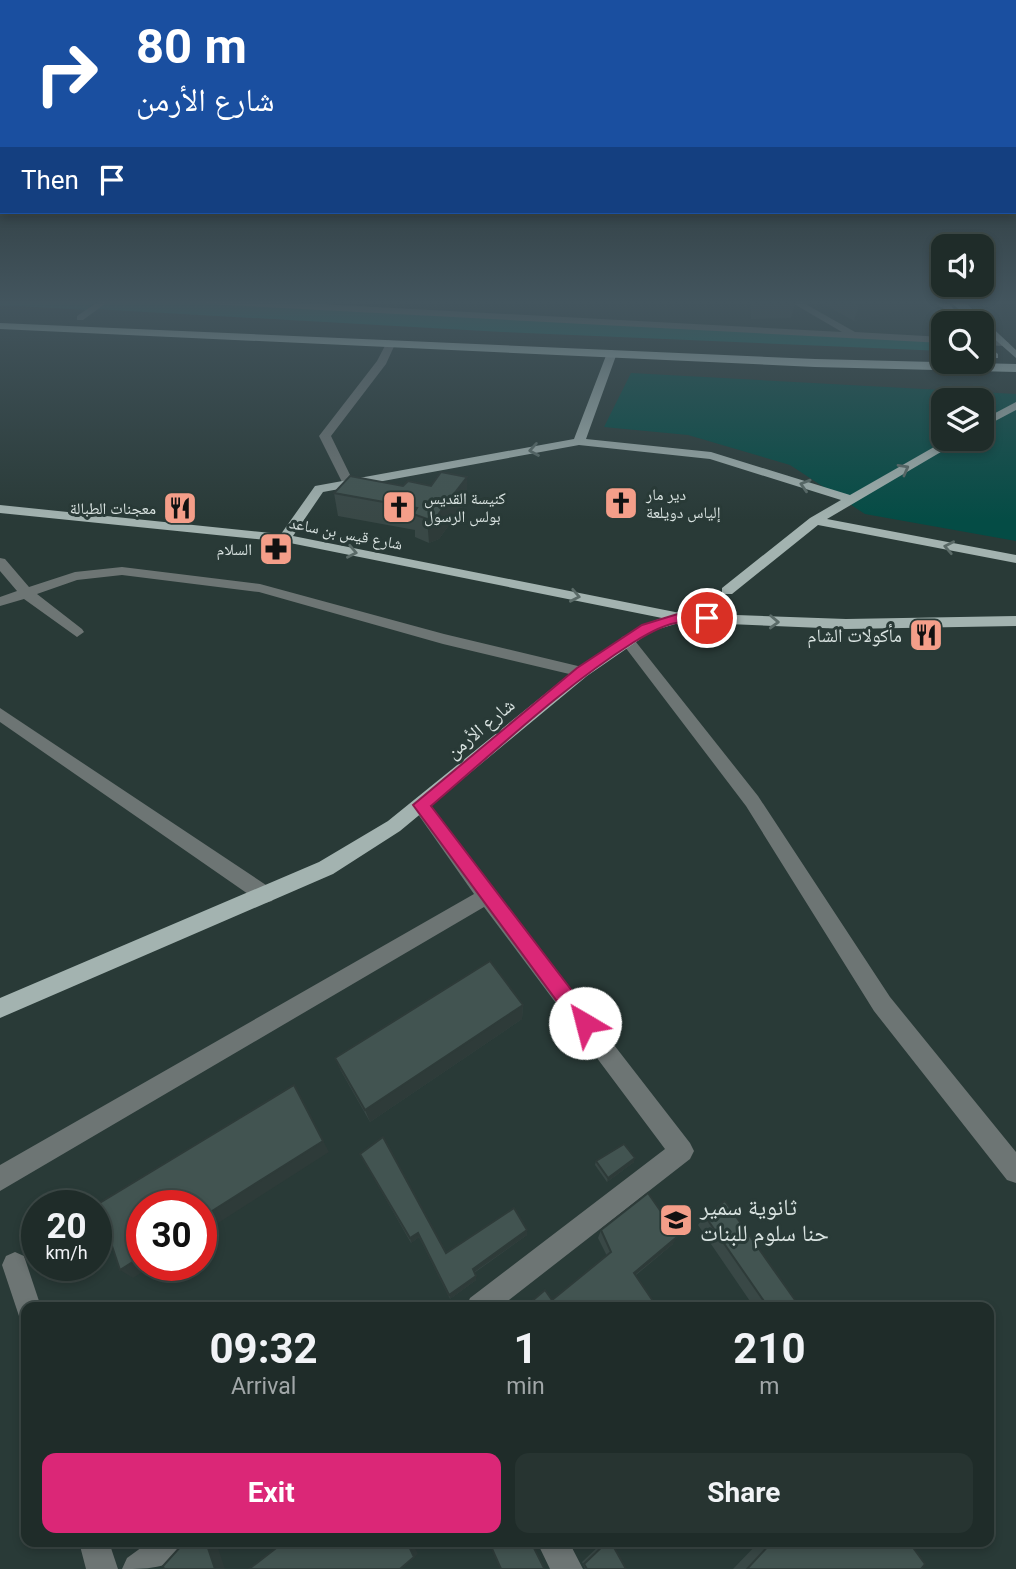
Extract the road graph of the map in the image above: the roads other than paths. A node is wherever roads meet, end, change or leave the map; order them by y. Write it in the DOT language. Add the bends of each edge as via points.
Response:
graph roads {
  1 [pos="373,374"];
  2 [pos="604,374"];
  3 [pos="1016,405"];
  4 [pos="994,418"];
  5 [pos="579,442"];
  6 [pos="936,451"];
  7 [pos="348,483"];
  8 [pos="851,499"];
  9 [pos="0,509"];
  10 [pos="815,521"];
  11 [pos="285,538"];
  12 [pos="1016,559"];
  13 [pos="0,562"];
  14 [pos="727,592"];
  15 [pos="26,593"];
  16 [pos="0,602"];
  17 [pos="681,617"];
  18 [pos="1016,621"];
  19 [pos="77,632"];
  20 [pos="627,640"];
  21 [pos="582,672"];
  22 [pos="0,714"];
  23 [pos="421,805"];
  24 [pos="265,895"];
  25 [pos="487,896"];
  26 [pos="0,1008"];
  27 [pos="1016,1171"];
  28 [pos="0,1179"];
  29 [pos="15,1265"];
  30 [pos="26,1302"];
  31 [pos="486,1302"];
  32 [pos="95,1547"];
  33 [pos="167,1547"];
  34 [pos="555,1547"];
  35 [pos="102,1569"];
  36 [pos="138,1569"];
  37 [pos="567,1569"];
  1 -- 7 [label="street" via="325,436"];
  2 -- 5 [label="main road"];
  3 -- 4 [label="main road"];
  5 -- 7 [label="main road, one-way"];
  8 -- 5 [label="main road, one-way" via="711,456"];
  8 -- 6 [label="main road, one-way"];
  7 -- 11 [label="main road" via="318,489"];
  8 -- 10 [label="main road"];
  9 -- 11 [label="main road, شارع قيس بن ساعد"];
  12 -- 10 [label="main road, one-way"];
  10 -- 14 [label="main road"];
  11 -- 17 [label="main road, شارع قيس بن ساعد, one-way"];
  13 -- 15 [label="street"];
  15 -- 16 [label="street"];
  15 -- 19 [label="street"];
  15 -- 21 [label="street" via="75,576 122,571 260,589"];
  17 -- 18 [label="main road, شارع الأرمن, one-way" via="846,624"];
  17 -- 20 [label="main road, شارع الأرمن"];
  20 -- 21 [label="main road, شارع الأرمن"];
  20 -- 27 [label="street" via="752,801 882,1004"];
  21 -- 23 [label="main road, شارع الأرمن"];
  22 -- 24 [label="street"];
  23 -- 24 [label="main road, شارع الأرمن" via="327,869"];
  23 -- 25 [label="street"];
  24 -- 26 [label="main road, شارع الأرمن"];
  25 -- 28 [label="street"];
  25 -- 31 [label="street" via="682,1151"];
  29 -- 30 [label="street"];
  32 -- 35 [label="street"];
  33 -- 36 [label="street"];
  34 -- 37 [label="street"];
}
